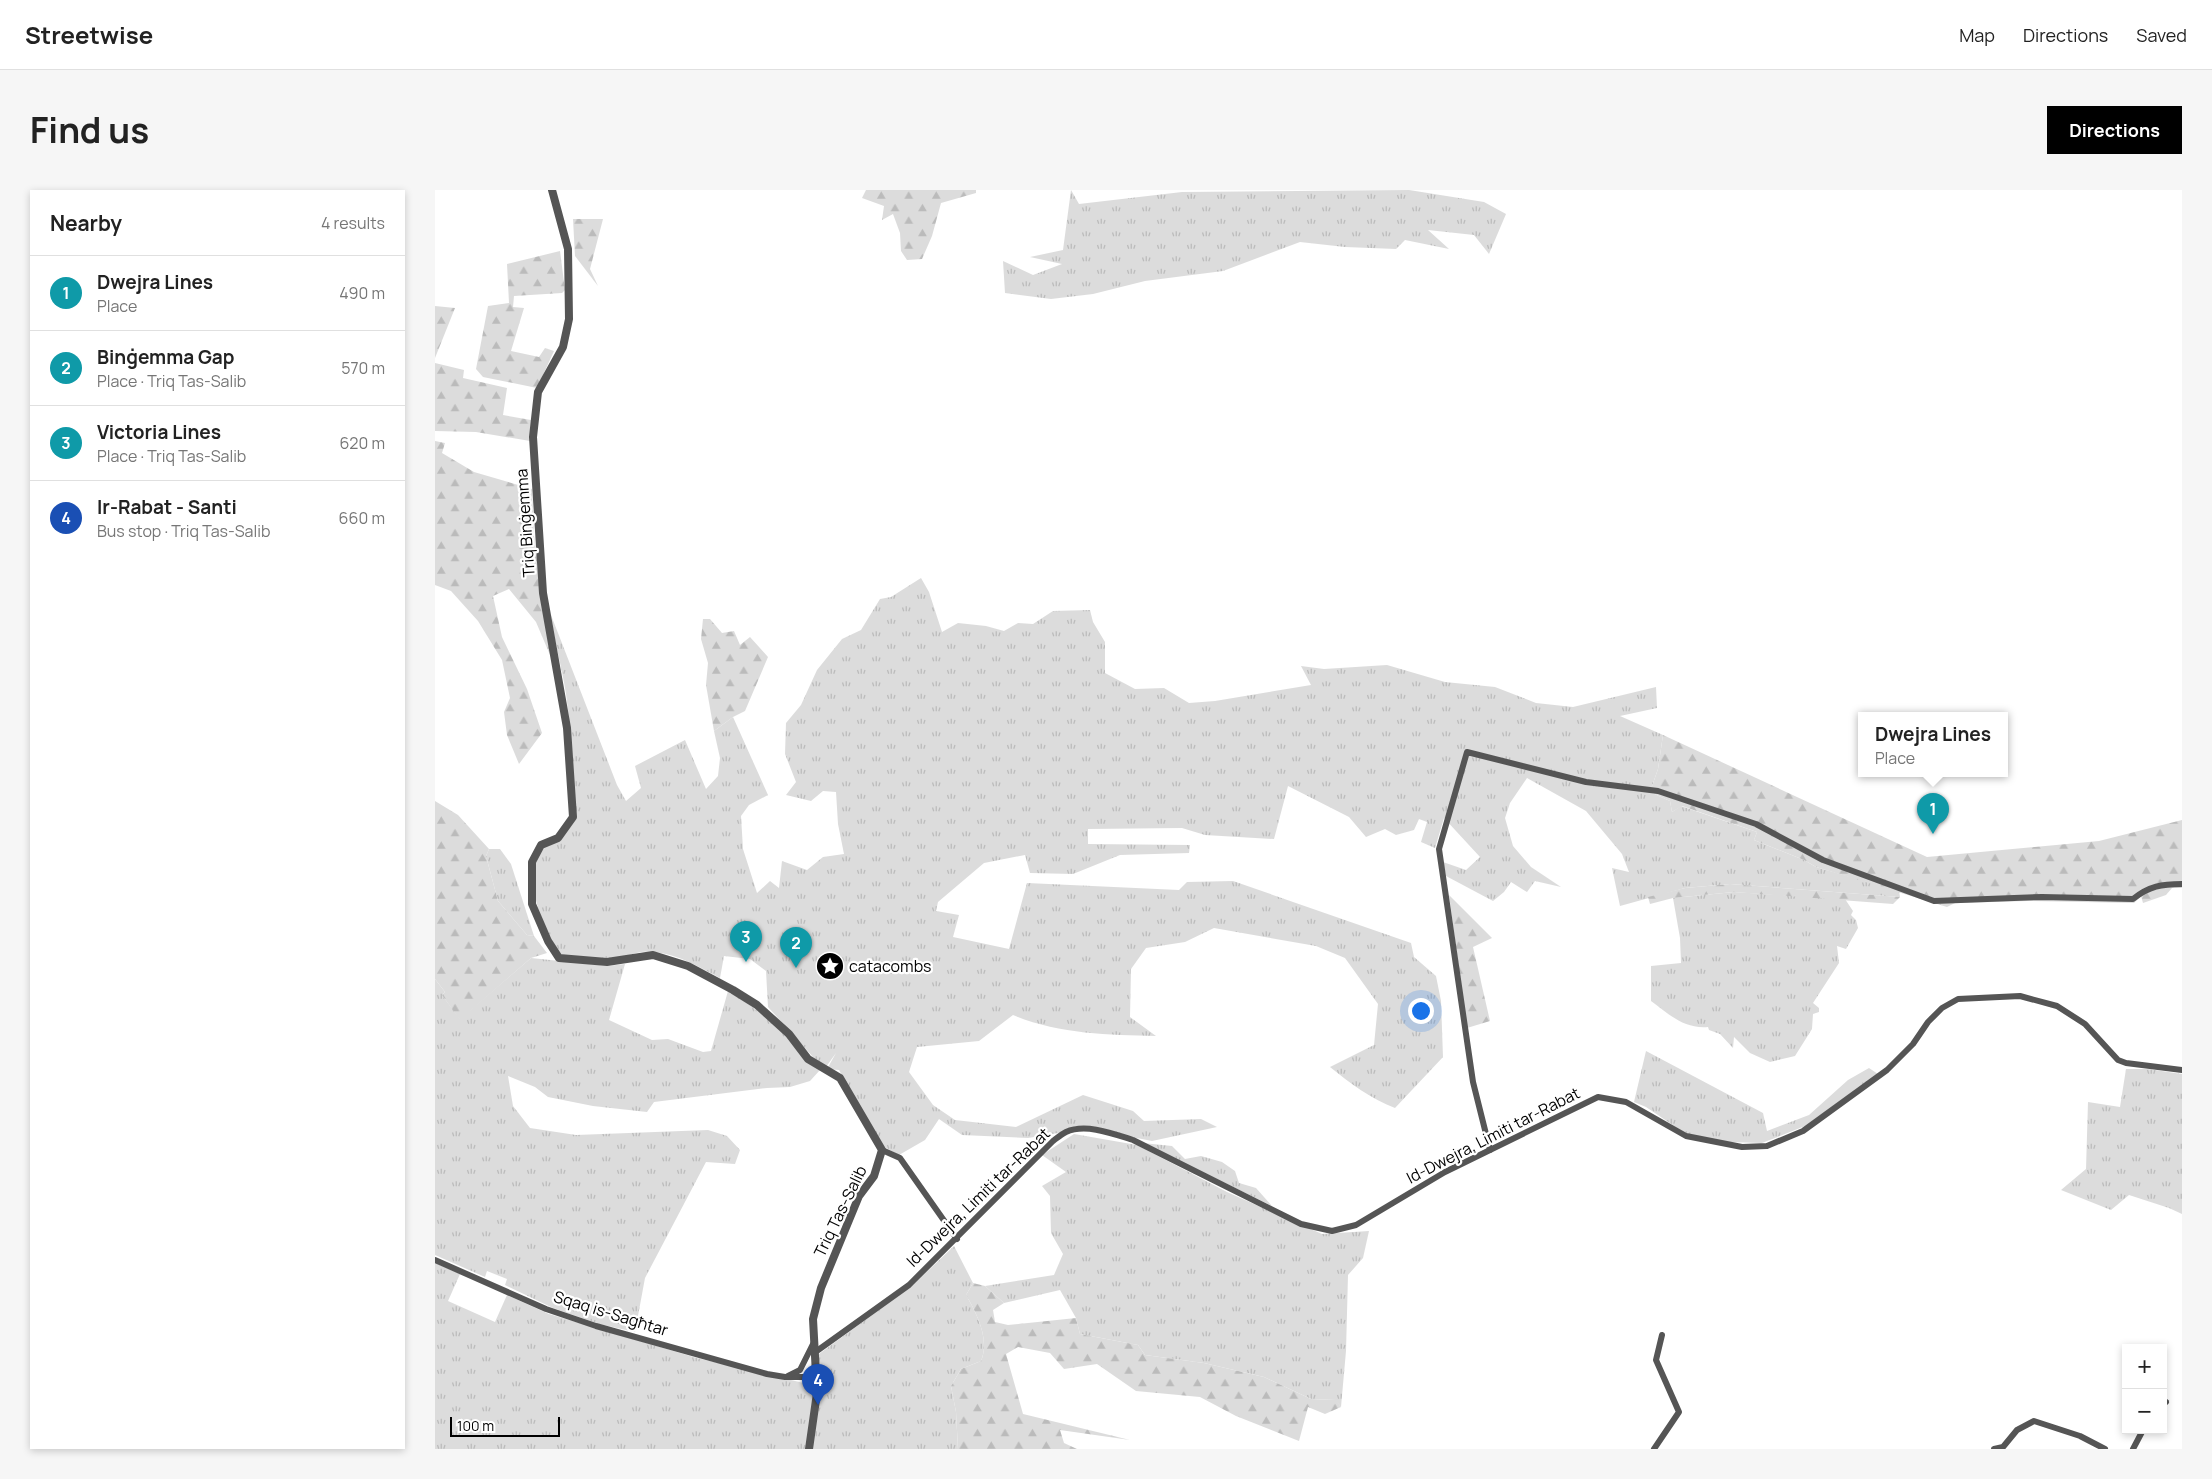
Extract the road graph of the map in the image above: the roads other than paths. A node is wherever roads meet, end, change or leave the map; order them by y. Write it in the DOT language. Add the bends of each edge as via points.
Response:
graph roads {
  1 [pos="552,190"];
  2 [pos="541,845"];
  3 [pos="2182,884"];
  4 [pos="2182,1070"];
  5 [pos="882,1150"];
  6 [pos="1490,1150"];
  7 [pos="957,1239"];
  8 [pos="435,1260"];
  9 [pos="1662,1335"];
  10 [pos="813,1344"];
  11 [pos="814,1353"];
  12 [pos="785,1377"];
  13 [pos="815,1377"];
  14 [pos="2141,1434"];
  15 [pos="809,1449"];
  16 [pos="1654,1449"];
  17 [pos="1994,1449"];
  18 [pos="2105,1449"];
  19 [pos="2133,1449"];
  1 -- 2 [label="street, Triq Binġemma" via="568,249 569,319 563,347 538,392 533,437 543,593 567,728 573,817 559,838"];
  2 -- 5 [label="street, Triq Tas-Salib" via="532,862 532,904 559,958 607,962 653,956 688,966 733,990 757,1005 789,1034 808,1059 839,1078"];
  3 -- 6 [label="street" via="2158,885 2133,900 2042,897 1933,901 1823,860 1756,824 1658,790 1587,782 1467,752 1439,849 1473,1082"];
  4 -- 6 [label="street, Id-Dwejra, Limiti tar-Rabat" via="2118,1060 2085,1024 2057,1006 2020,996 1958,998 1928,1022 1913,1044 1887,1070 1803,1131 1767,1146 1742,1147 1685,1136 1626,1102 1598,1097"];
  5 -- 7 [label="street" via="900,1158"];
  5 -- 10 [label="street, Triq Tas-Salib" via="874,1176 859,1196 822,1283 813,1319"];
  6 -- 7 [label="street, Id-Dwejra, Limiti tar-Rabat" via="1445,1172 1355,1225 1332,1231 1301,1224 1133,1140 1079,1129 1065,1132 1053,1141"];
  7 -- 11 [label="street, Id-Dwejra, Limiti tar-Rabat" via="909,1285"];
  8 -- 12 [label="street, Sqaq is-Sagħtar" via="546,1309 596,1326"];
  9 -- 16 [label="street" via="1656,1360 1679,1412"];
  10 -- 11 [label="street, Triq Tas-Salib"];
  10 -- 12 [label="street" via="800,1370"];
  11 -- 13 [label="street, Triq Tas-Salib"];
  12 -- 13 [label="street, Sqaq is-Sagħtar"];
  13 -- 15 [label="street, Triq Tas-Salib" via="817,1393"];
  14 -- 19 [label="street"];
  17 -- 18 [label="street" via="2003,1447 2017,1430 2035,1421 2081,1436"];
}
